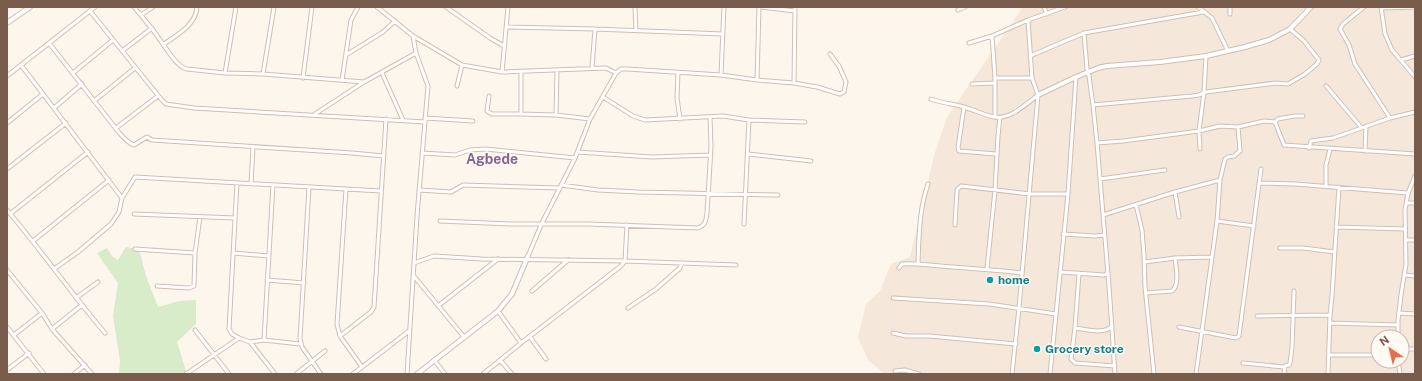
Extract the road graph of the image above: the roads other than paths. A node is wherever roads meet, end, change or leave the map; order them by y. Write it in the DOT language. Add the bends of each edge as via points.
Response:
graph roads {
  1 [pos="30,7"];
  2 [pos="95,7"];
  3 [pos="134,7"];
  4 [pos="153,7"];
  5 [pos="197,7"];
  6 [pos="236,7"];
  7 [pos="274,7"];
  8 [pos="312,7"];
  9 [pos="358,7"];
  10 [pos="378,7"];
  11 [pos="446,7"];
  12 [pos="508,7"];
  13 [pos="635,7"];
  14 [pos="724,7"];
  15 [pos="760,7"];
  16 [pos="965,7"];
  17 [pos="1044,7"];
  18 [pos="1066,7"];
  19 [pos="1198,7"];
  20 [pos="1230,7"];
  21 [pos="1311,7"];
  22 [pos="1364,7"];
  23 [pos="1415,7"];
  24 [pos="1382,8"];
  25 [pos="795,9"];
  26 [pos="958,10"];
  27 [pos="90,11"];
  28 [pos="1203,12"];
  29 [pos="1047,14"];
  30 [pos="1230,14"];
  31 [pos="141,15"];
  32 [pos="1028,20"];
  33 [pos="395,21"];
  34 [pos="7,22"];
  35 [pos="506,27"];
  36 [pos="152,28"];
  37 [pos="595,29"];
  38 [pos="1290,29"];
  39 [pos="636,31"];
  40 [pos="1084,33"];
  41 [pos="723,34"];
  42 [pos="413,36"];
  43 [pos="992,36"];
  44 [pos="113,40"];
  45 [pos="969,42"];
  46 [pos="49,43"];
  47 [pos="164,44"];
  48 [pos="504,46"];
  49 [pos="122,51"];
  50 [pos="1228,51"];
  51 [pos="416,53"];
  52 [pos="830,54"];
  53 [pos="346,55"];
  54 [pos="1030,56"];
  55 [pos="1206,56"];
  56 [pos="1415,56"];
  57 [pos="1401,60"];
  58 [pos="21,65"];
  59 [pos="462,65"];
  60 [pos="135,68"];
  61 [pos="592,68"];
  62 [pos="7,70"];
  63 [pos="557,70"];
  64 [pos="502,72"];
  65 [pos="521,72"];
  66 [pos="616,72"];
  67 [pos="678,72"];
  68 [pos="1088,72"];
  69 [pos="72,73"];
  70 [pos="225,73"];
  71 [pos="382,73"];
  72 [pos="263,74"];
  73 [pos="8,75"];
  74 [pos="721,75"];
  75 [pos="1076,77"];
  76 [pos="1415,77"];
  77 [pos="304,78"];
  78 [pos="995,78"];
  79 [pos="1032,78"];
  80 [pos="342,80"];
  81 [pos="757,80"];
  82 [pos="364,82"];
  83 [pos="794,83"];
  84 [pos="995,83"];
  85 [pos="82,84"];
  86 [pos="972,84"];
  87 [pos="457,86"];
  88 [pos="1326,86"];
  89 [pos="1204,92"];
  90 [pos="43,94"];
  91 [pos="1038,95"];
  92 [pos="158,96"];
  93 [pos="489,96"];
  94 [pos="603,97"];
  95 [pos="931,99"];
  96 [pos="94,101"];
  97 [pos="1094,105"];
  98 [pos="964,107"];
  99 [pos="54,108"];
  100 [pos="1415,112"];
  101 [pos="314,114"];
  102 [pos="521,114"];
  103 [pos="556,115"];
  104 [pos="1303,116"];
  105 [pos="710,117"];
  106 [pos="995,117"];
  107 [pos="1000,117"];
  108 [pos="425,118"];
  109 [pos="1390,118"];
  110 [pos="386,119"];
  111 [pos="590,119"];
  112 [pos="680,119"];
  113 [pos="403,120"];
  114 [pos="749,120"];
  115 [pos="473,121"];
  116 [pos="425,122"];
  117 [pos="804,122"];
  118 [pos="1275,122"];
  119 [pos="7,123"];
  120 [pos="66,123"];
  121 [pos="1366,126"];
  122 [pos="1238,127"];
  123 [pos="1361,127"];
  124 [pos="116,128"];
  125 [pos="1199,131"];
  126 [pos="1097,143"];
  127 [pos="253,147"];
  128 [pos="1309,148"];
  129 [pos="1200,149"];
  130 [pos="1330,149"];
  131 [pos="1365,151"];
  132 [pos="88,152"];
  133 [pos="576,152"];
  134 [pos="422,153"];
  135 [pos="748,154"];
  136 [pos="996,154"];
  137 [pos="1415,154"];
  138 [pos="710,155"];
  139 [pos="384,156"];
  140 [pos="575,158"];
  141 [pos="811,161"];
  142 [pos="7,169"];
  143 [pos="1260,169"];
  144 [pos="1165,170"];
  145 [pos="1415,176"];
  146 [pos="1100,179"];
  147 [pos="109,180"];
  148 [pos="1220,180"];
  149 [pos="237,183"];
  150 [pos="1259,183"];
  151 [pos="251,184"];
  152 [pos="928,184"];
  153 [pos="273,185"];
  154 [pos="560,186"];
  155 [pos="1326,186"];
  156 [pos="310,187"];
  157 [pos="1339,187"];
  158 [pos="346,189"];
  159 [pos="419,190"];
  160 [pos="995,190"];
  161 [pos="381,191"];
  162 [pos="1175,192"];
  163 [pos="708,193"];
  164 [pos="745,193"];
  165 [pos="1408,193"];
  166 [pos="1030,194"];
  167 [pos="1068,194"];
  168 [pos="778,195"];
  169 [pos="122,198"];
  170 [pos="1406,203"];
  171 [pos="1415,203"];
  172 [pos="1136,205"];
  173 [pos="7,210"];
  174 [pos="10,214"];
  175 [pos="134,214"];
  176 [pos="1103,215"];
  177 [pos="200,217"];
  178 [pos="1179,217"];
  179 [pos="235,218"];
  180 [pos="440,221"];
  181 [pos="1217,221"];
  182 [pos="542,223"];
  183 [pos="744,224"];
  184 [pos="955,225"];
  185 [pos="627,226"];
  186 [pos="1254,226"];
  187 [pos="1336,227"];
  188 [pos="1405,229"];
  189 [pos="1063,234"];
  190 [pos="1105,235"];
  191 [pos="1406,240"];
  192 [pos="1415,240"];
  193 [pos="33,241"];
  194 [pos="1280,248"];
  195 [pos="134,250"];
  196 [pos="1335,252"];
  197 [pos="195,253"];
  198 [pos="233,253"];
  199 [pos="269,256"];
  200 [pos="527,257"];
  201 [pos="1212,257"];
  202 [pos="1175,258"];
  203 [pos="498,259"];
  204 [pos="568,260"];
  205 [pos="625,261"];
  206 [pos="1145,262"];
  207 [pos="414,263"];
  208 [pos="918,263"];
  209 [pos="682,264"];
  210 [pos="736,265"];
  211 [pos="899,268"];
  212 [pos="54,269"];
  213 [pos="987,269"];
  214 [pos="7,270"];
  215 [pos="1060,272"];
  216 [pos="1022,273"];
  217 [pos="1079,273"];
  218 [pos="1108,273"];
  219 [pos="413,275"];
  220 [pos="1405,275"];
  221 [pos="1415,276"];
  222 [pos="267,280"];
  223 [pos="98,282"];
  224 [pos="304,283"];
  225 [pos="157,286"];
  226 [pos="1294,290"];
  227 [pos="532,291"];
  228 [pos="1146,293"];
  229 [pos="76,298"];
  230 [pos="893,298"];
  231 [pos="82,305"];
  232 [pos="438,306"];
  233 [pos="628,308"];
  234 [pos="1019,308"];
  235 [pos="498,310"];
  236 [pos="42,312"];
  237 [pos="1399,313"];
  238 [pos="1056,314"];
  239 [pos="1415,314"];
  240 [pos="1330,315"];
  241 [pos="1257,316"];
  242 [pos="1293,316"];
  243 [pos="1330,323"];
  244 [pos="1398,325"];
  245 [pos="1112,326"];
  246 [pos="7,327"];
  247 [pos="1179,327"];
  248 [pos="1075,328"];
  249 [pos="52,329"];
  250 [pos="1398,329"];
  251 [pos="195,330"];
  252 [pos="409,331"];
  253 [pos="1203,331"];
  254 [pos="105,333"];
  255 [pos="893,333"];
  256 [pos="14,335"];
  257 [pos="340,336"];
  258 [pos="464,337"];
  259 [pos="530,337"];
  260 [pos="238,338"];
  261 [pos="264,340"];
  262 [pos="250,342"];
  263 [pos="521,343"];
  264 [pos="300,344"];
  265 [pos="1016,344"];
  266 [pos="325,351"];
  267 [pos="29,353"];
  268 [pos="214,355"];
  269 [pos="1328,355"];
  270 [pos="1370,355"];
  271 [pos="546,359"];
  272 [pos="434,360"];
  273 [pos="500,360"];
  274 [pos="311,362"];
  275 [pos="1243,363"];
  276 [pos="85,365"];
  277 [pos="1115,366"];
  278 [pos="362,367"];
  279 [pos="1284,367"];
  280 [pos="7,370"];
  281 [pos="895,371"];
  282 [pos="44,374"];
  283 [pos="74,374"];
  284 [pos="92,374"];
  285 [pos="186,374"];
  286 [pos="229,374"];
  287 [pos="276,374"];
  288 [pos="296,374"];
  289 [pos="321,374"];
  290 [pos="353,374"];
  291 [pos="407,374"];
  292 [pos="417,374"];
  293 [pos="445,374"];
  294 [pos="483,374"];
  295 [pos="512,374"];
  296 [pos="919,374"];
  297 [pos="1012,374"];
  298 [pos="1050,374"];
  299 [pos="1115,374"];
  300 [pos="1154,374"];
  301 [pos="1196,374"];
  302 [pos="1284,374"];
  303 [pos="1328,374"];
  1 -- 34 [label="street"];
  2 -- 27 [label="street"];
  3 -- 31 [label="street"];
  4 -- 31 [label="street"];
  5 -- 47 [label="street" via="194,20"];
  6 -- 70 [label="street"];
  7 -- 72 [label="street"];
  8 -- 77 [label="street"];
  9 -- 53 [label="street" via="351,20"];
  10 -- 33 [label="street"];
  11 -- 48 [label="street"];
  12 -- 35 [label="street"];
  13 -- 39 [label="street"];
  14 -- 41 [label="street"];
  15 -- 25 [label="street"];
  15 -- 81 [label="street"];
  16 -- 26 [label="street"];
  17 -- 29 [label="street"];
  18 -- 29 [label="street"];
  19 -- 28 [label="street"];
  20 -- 30 [label="street"];
  21 -- 38 [label="street"];
  22 -- 109 [label="street" via="1342,24 1340,29 1355,64"];
  23 -- 24 [label="street"];
  24 -- 57 [label="street" via="1385,34 1392,50"];
  25 -- 83 [label="street"];
  27 -- 44 [label="street"];
  27 -- 46 [label="street"];
  28 -- 40 [label="street"];
  28 -- 50 [label="street" via="1212,18"];
  29 -- 32 [label="street"];
  31 -- 36 [label="street"];
  32 -- 43 [label="street"];
  32 -- 54 [label="street"];
  33 -- 42 [label="street"];
  33 -- 53 [label="street" via="383,32"];
  35 -- 37 [label="street"];
  35 -- 48 [label="street"];
  36 -- 47 [label="street"];
  36 -- 49 [label="street"];
  37 -- 39 [label="street"];
  37 -- 61 [label="street"];
  38 -- 50 [label="street" via="1269,40"];
  38 -- 89 [label="street" via="1319,59 1305,74 1286,85 1275,83"];
  39 -- 41 [label="street"];
  40 -- 54 [label="street"];
  40 -- 68 [label="street"];
  41 -- 74 [label="street"];
  42 -- 51 [label="street"];
  42 -- 59 [label="street"];
  43 -- 45 [label="street"];
  43 -- 78 [label="street"];
  44 -- 49 [label="street"];
  44 -- 69 [label="street"];
  46 -- 58 [label="street"];
  46 -- 69 [label="street"];
  47 -- 70 [label="street" via="184,69"];
  48 -- 64 [label="street"];
  49 -- 60 [label="street"];
  50 -- 55 [label="street"];
  51 -- 71 [label="street"];
  51 -- 108 [label="street" via="428,86"];
  52 -- 83 [label="street" via="844,76 844,92 833,93"];
  53 -- 80 [label="street"];
  54 -- 79 [label="street"];
  55 -- 68 [label="street" via="1107,66"];
  55 -- 89 [label="street"];
  56 -- 57 [label="street"];
  57 -- 76 [label="street"];
  58 -- 73 [label="street"];
  58 -- 90 [label="street"];
  59 -- 64 [label="street"];
  59 -- 87 [label="street"];
  60 -- 92 [label="street"];
  60 -- 96 [label="street"];
  61 -- 63 [label="street"];
  61 -- 66 [label="street" via="606,68"];
  62 -- 73 [label="street"];
  63 -- 65 [label="street"];
  63 -- 103 [label="street"];
  64 -- 65 [label="street"];
  65 -- 102 [label="street"];
  66 -- 67 [label="street" via="621,69"];
  66 -- 94 [label="street"];
  67 -- 74 [label="street"];
  67 -- 112 [label="street" via="677,98"];
  68 -- 75 [label="street"];
  68 -- 97 [label="street"];
  69 -- 85 [label="street"];
  70 -- 72 [label="street"];
  71 -- 82 [label="street"];
  71 -- 113 [label="street"];
  72 -- 77 [label="street"];
  74 -- 81 [label="street"];
  75 -- 91 [label="street"];
  75 -- 167 [label="street"];
  77 -- 80 [label="street"];
  78 -- 79 [label="street"];
  78 -- 84 [label="street"];
  79 -- 91 [label="street"];
  80 -- 82 [label="street"];
  81 -- 83 [label="street"];
  82 -- 101 [label="street"];
  84 -- 86 [label="street"];
  84 -- 106 [label="street"];
  85 -- 96 [label="street"];
  85 -- 99 [label="street"];
  88 -- 123 [label="street"];
  89 -- 97 [label="street" via="1192,96"];
  89 -- 125 [label="street"];
  90 -- 99 [label="street"];
  90 -- 119 [label="street"];
  91 -- 107 [label="street" via="1014,112"];
  91 -- 166 [label="street"];
  92 -- 101 [label="street" via="166,104 194,108"];
  92 -- 124 [label="street"];
  93 -- 102 [label="street" via="490,114"];
  94 -- 111 [label="street"];
  94 -- 112 [label="street" via="638,119"];
  95 -- 98 [label="street"];
  96 -- 124 [label="street"];
  97 -- 126 [label="street"];
  98 -- 106 [label="street"];
  98 -- 136 [label="street" via="959,151"];
  99 -- 120 [label="street"];
  100 -- 109 [label="street"];
  101 -- 110 [label="street"];
  102 -- 103 [label="street"];
  103 -- 111 [label="street"];
  104 -- 118 [label="street" via="1278,119"];
  105 -- 112 [label="street"];
  105 -- 114 [label="street"];
  105 -- 138 [label="street"];
  106 -- 107 [label="street"];
  107 -- 136 [label="street"];
  108 -- 115 [label="street"];
  108 -- 116 [label="street"];
  109 -- 121 [label="street"];
  110 -- 113 [label="street"];
  110 -- 139 [label="street"];
  111 -- 133 [label="street"];
  113 -- 116 [label="street"];
  114 -- 117 [label="street"];
  114 -- 135 [label="street"];
  116 -- 134 [label="street"];
  118 -- 122 [label="street" via="1264,121"];
  118 -- 128 [label="street" via="1284,145"];
  120 -- 132 [label="street"];
  120 -- 142 [label="street"];
  121 -- 123 [label="street"];
  121 -- 131 [label="street"];
  122 -- 125 [label="street" via="1220,126"];
  122 -- 148 [label="street" via="1240,151 1226,158"];
  123 -- 128 [label="street" via="1333,138 1311,141"];
  124 -- 127 [label="street" via="126,141 133,145 147,137 152,140"];
  125 -- 126 [label="street"];
  125 -- 129 [label="street"];
  126 -- 146 [label="street"];
  127 -- 139 [label="street"];
  127 -- 151 [label="street"];
  128 -- 130 [label="street"];
  130 -- 131 [label="street"];
  130 -- 155 [label="street" via="1326,165"];
  131 -- 137 [label="street"];
  132 -- 147 [label="street"];
  132 -- 174 [label="street"];
  133 -- 138 [label="street" via="652,157"];
  133 -- 140 [label="street"];
  134 -- 140 [label="street" via="455,155 470,150 486,149"];
  134 -- 159 [label="street"];
  135 -- 141 [label="street"];
  135 -- 164 [label="street"];
  136 -- 160 [label="street"];
  138 -- 163 [label="street"];
  139 -- 161 [label="street"];
  140 -- 154 [label="street"];
  143 -- 150 [label="street"];
  144 -- 146 [label="street"];
  145 -- 165 [label="street"];
  146 -- 176 [label="street"];
  147 -- 169 [label="street"];
  147 -- 193 [label="street"];
  148 -- 162 [label="street"];
  148 -- 181 [label="street"];
  149 -- 151 [label="street"];
  149 -- 169 [label="street" via="135,177"];
  149 -- 179 [label="street"];
  150 -- 155 [label="street"];
  150 -- 186 [label="street"];
  151 -- 153 [label="street"];
  152 -- 208 [label="street" via="922,204"];
  153 -- 156 [label="street"];
  153 -- 199 [label="street"];
  154 -- 159 [label="street" via="463,185 451,192"];
  154 -- 163 [label="street" via="638,192"];
  154 -- 182 [label="street"];
  155 -- 157 [label="street"];
  156 -- 158 [label="street"];
  156 -- 224 [label="street"];
  157 -- 165 [label="street"];
  157 -- 187 [label="street"];
  158 -- 161 [label="street"];
  158 -- 257 [label="street" via="337,324"];
  159 -- 207 [label="street"];
  160 -- 166 [label="street"];
  160 -- 184 [label="street" via="962,186 959,188"];
  160 -- 213 [label="street"];
  161 -- 257 [label="street" via="374,307"];
  162 -- 172 [label="street"];
  162 -- 178 [label="street"];
  163 -- 164 [label="street"];
  163 -- 185 [label="street" via="706,221 698,228"];
  164 -- 168 [label="street"];
  164 -- 183 [label="street"];
  165 -- 170 [label="street"];
  166 -- 167 [label="street"];
  166 -- 216 [label="street"];
  167 -- 189 [label="street"];
  169 -- 212 [label="street" via="119,212 111,224"];
  170 -- 171 [label="street"];
  170 -- 188 [label="street"];
  172 -- 176 [label="street"];
  172 -- 206 [label="street" via="1142,230"];
  173 -- 174 [label="street"];
  174 -- 193 [label="street"];
  175 -- 177 [label="street"];
  176 -- 190 [label="street"];
  177 -- 179 [label="street"];
  177 -- 197 [label="street"];
  179 -- 198 [label="street"];
  180 -- 182 [label="street"];
  181 -- 186 [label="street"];
  181 -- 201 [label="street"];
  182 -- 185 [label="street"];
  182 -- 200 [label="street"];
  185 -- 205 [label="street"];
  186 -- 253 [label="street" via="1239,336 1236,338"];
  187 -- 188 [label="street"];
  187 -- 196 [label="street"];
  188 -- 191 [label="street"];
  189 -- 190 [label="street"];
  189 -- 215 [label="street"];
  190 -- 218 [label="street"];
  191 -- 192 [label="street"];
  191 -- 220 [label="street"];
  193 -- 212 [label="street"];
  194 -- 196 [label="street"];
  195 -- 197 [label="street"];
  196 -- 240 [label="street"];
  197 -- 225 [label="street" via="193,287"];
  198 -- 199 [label="street"];
  198 -- 260 [label="street" via="229,329"];
  199 -- 222 [label="street"];
  200 -- 203 [label="street"];
  200 -- 204 [label="street"];
  200 -- 235 [label="street" via="512,294"];
  201 -- 202 [label="street"];
  201 -- 253 [label="street"];
  202 -- 206 [label="street"];
  202 -- 228 [label="street" via="1175,288 1172,291"];
  203 -- 207 [label="street" via="434,256"];
  203 -- 232 [label="street"];
  204 -- 205 [label="street"];
  204 -- 227 [label="street"];
  205 -- 209 [label="street"];
  205 -- 259 [label="street" via="620,268"];
  206 -- 228 [label="street"];
  207 -- 219 [label="street"];
  208 -- 211 [label="street" via="902,264"];
  208 -- 213 [label="street"];
  209 -- 210 [label="street"];
  209 -- 233 [label="street" via="656,289"];
  212 -- 229 [label="street"];
  213 -- 216 [label="street"];
  214 -- 236 [label="street"];
  215 -- 217 [label="street"];
  215 -- 238 [label="street"];
  216 -- 234 [label="street"];
  217 -- 218 [label="street"];
  217 -- 248 [label="street"];
  218 -- 245 [label="street"];
  219 -- 232 [label="street"];
  219 -- 252 [label="street"];
  220 -- 221 [label="street"];
  220 -- 237 [label="street"];
  222 -- 224 [label="street"];
  222 -- 261 [label="street"];
  223 -- 229 [label="street"];
  224 -- 264 [label="street"];
  226 -- 242 [label="street"];
  228 -- 300 [label="street"];
  229 -- 231 [label="street"];
  230 -- 234 [label="street"];
  231 -- 249 [label="street"];
  231 -- 254 [label="street"];
  232 -- 258 [label="street"];
  234 -- 238 [label="street"];
  234 -- 265 [label="street"];
  235 -- 258 [label="street"];
  235 -- 263 [label="street"];
  236 -- 249 [label="street"];
  236 -- 256 [label="street"];
  237 -- 239 [label="street"];
  237 -- 244 [label="street"];
  238 -- 298 [label="street"];
  240 -- 242 [label="street"];
  240 -- 243 [label="street"];
  241 -- 242 [label="street"];
  242 -- 279 [label="street" via="1290,363"];
  243 -- 244 [label="street"];
  243 -- 269 [label="street"];
  244 -- 250 [label="street"];
  245 -- 248 [label="street" via="1104,331"];
  245 -- 277 [label="street"];
  246 -- 256 [label="street"];
  247 -- 253 [label="street"];
  248 -- 277 [label="street" via="1072,360 1074,363"];
  249 -- 276 [label="street"];
  251 -- 268 [label="street"];
  252 -- 278 [label="street"];
  252 -- 291 [label="street"];
  253 -- 301 [label="street"];
  255 -- 265 [label="street"];
  256 -- 267 [label="street"];
  257 -- 278 [label="street"];
  258 -- 272 [label="street"];
  259 -- 263 [label="street"];
  259 -- 271 [label="street"];
  260 -- 262 [label="street"];
  260 -- 268 [label="street"];
  261 -- 262 [label="street"];
  261 -- 264 [label="street"];
  262 -- 287 [label="street"];
  263 -- 273 [label="street"];
  264 -- 274 [label="street"];
  265 -- 297 [label="street"];
  266 -- 274 [label="street"];
  267 -- 280 [label="street"];
  267 -- 282 [label="street"];
  268 -- 285 [label="street"];
  268 -- 286 [label="street"];
  269 -- 270 [label="street"];
  269 -- 303 [label="street"];
  272 -- 292 [label="street"];
  272 -- 293 [label="street"];
  273 -- 294 [label="street"];
  273 -- 295 [label="street"];
  274 -- 288 [label="street"];
  274 -- 289 [label="street"];
  275 -- 279 [label="street"];
  276 -- 283 [label="street"];
  276 -- 284 [label="street"];
  277 -- 299 [label="street"];
  278 -- 290 [label="street"];
  279 -- 302 [label="street"];
  281 -- 296 [label="street" via="905,370"];
}
